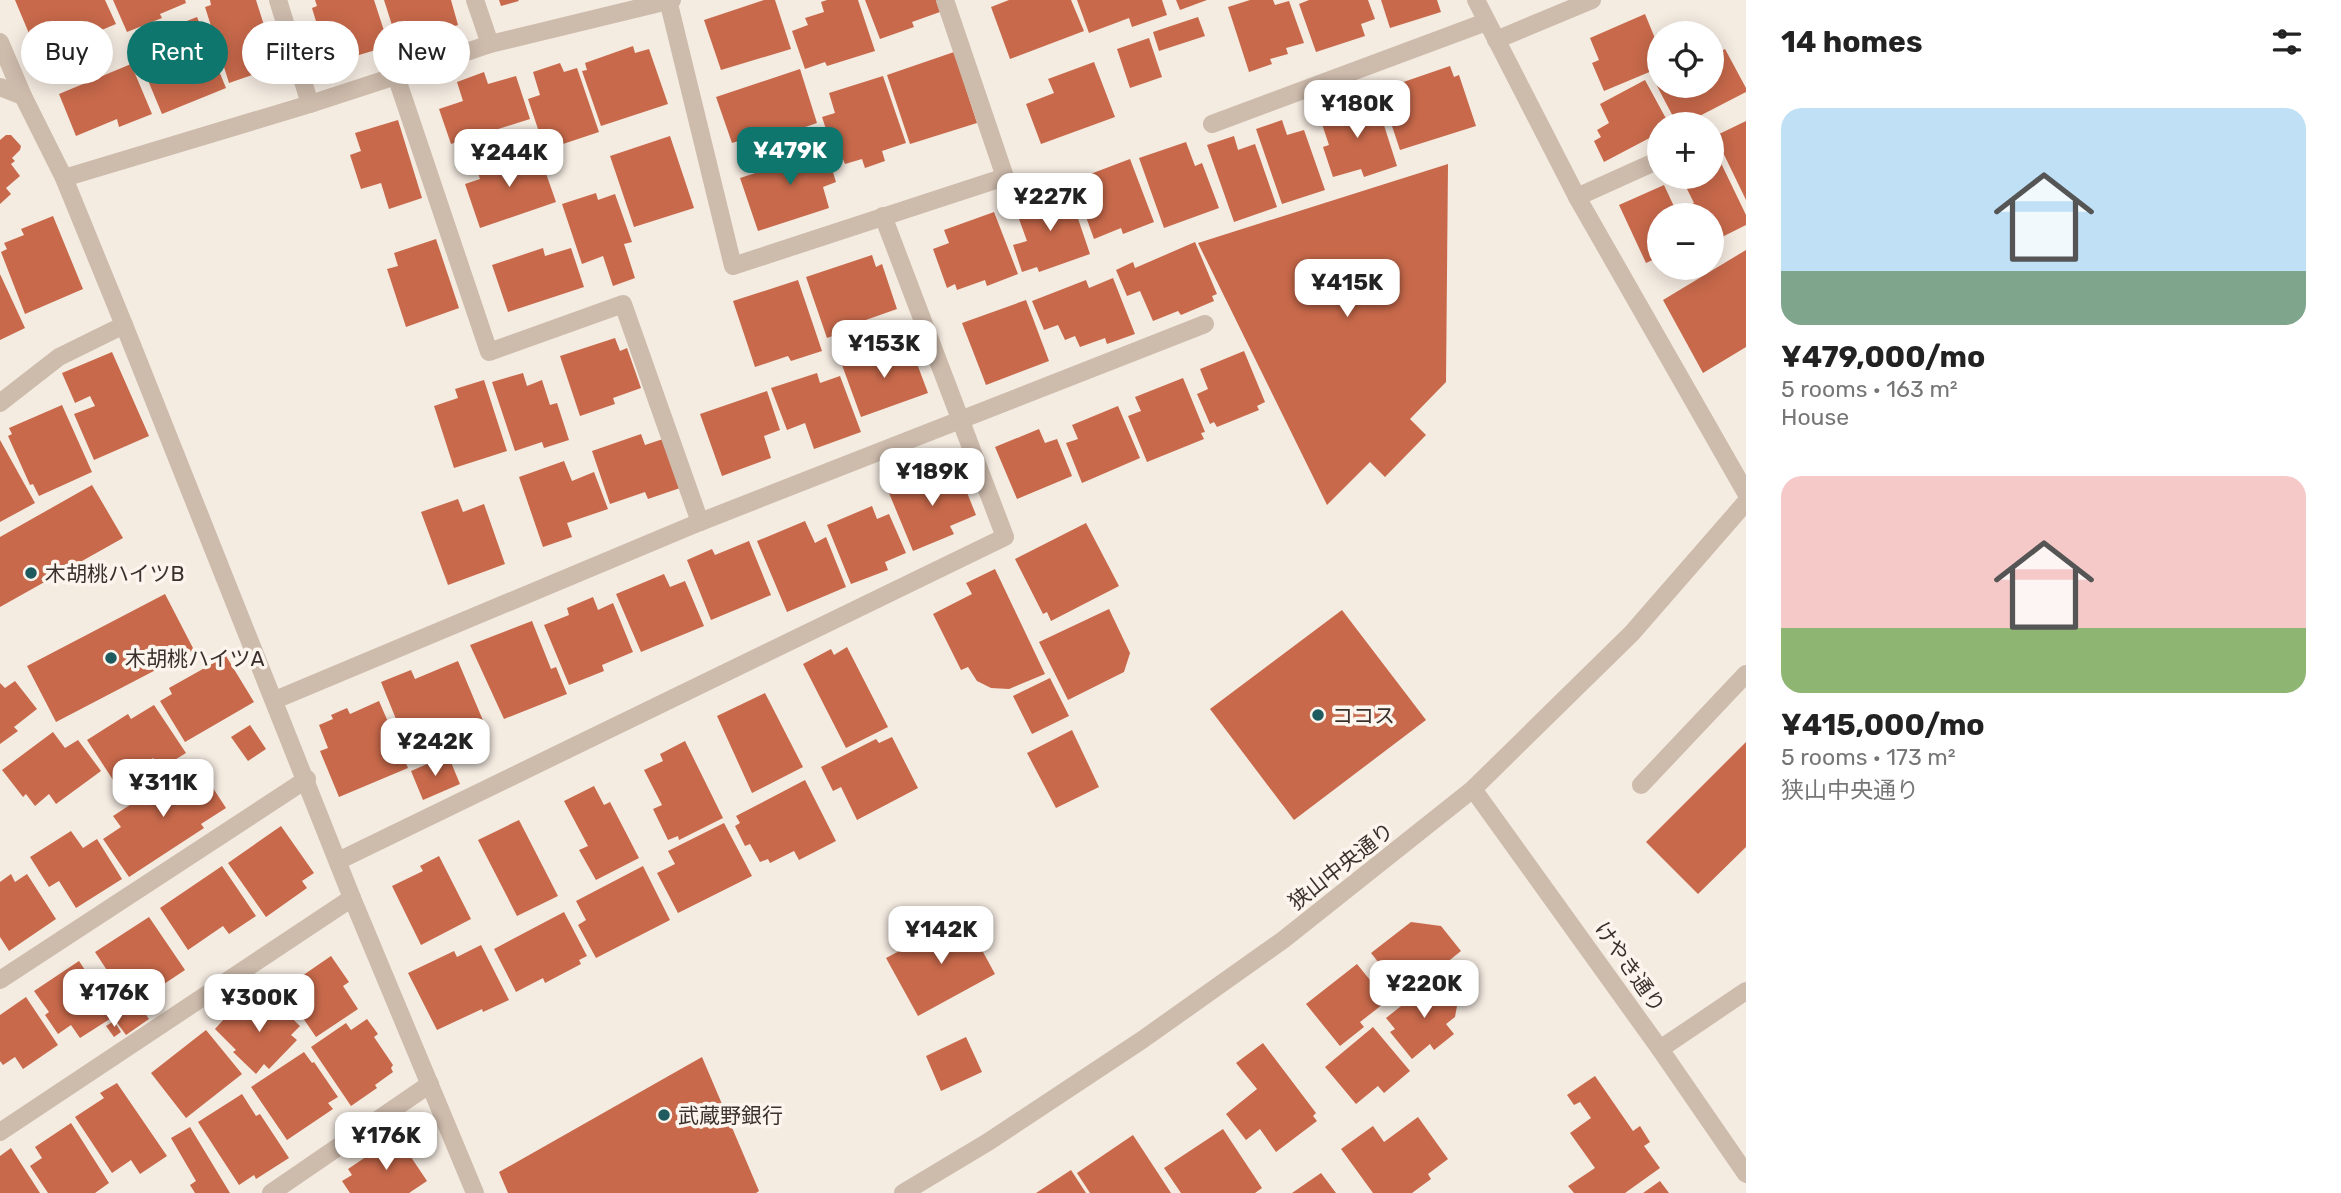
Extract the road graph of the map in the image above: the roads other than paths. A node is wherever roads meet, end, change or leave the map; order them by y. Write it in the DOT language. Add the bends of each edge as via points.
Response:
graph roads {
  1 [pos="278,0"];
  2 [pos="475,0"];
  3 [pos="670,0"];
  4 [pos="945,0"];
  5 [pos="1476,0"];
  6 [pos="1592,0"];
  7 [pos="1486,22"];
  8 [pos="1496,40"];
  9 [pos="0,42"];
  10 [pos="490,44"];
  11 [pos="470,51"];
  12 [pos="373,83"];
  13 [pos="399,84"];
  14 [pos="0,87"];
  15 [pos="23,96"];
  16 [pos="310,103"];
  17 [pos="1212,124"];
  18 [pos="1647,165"];
  19 [pos="64,178"];
  20 [pos="1577,197"];
  21 [pos="883,216"];
  22 [pos="1205,324"];
  23 [pos="124,325"];
  24 [pos="0,404"];
  25 [pos="960,420"];
  26 [pos="1746,493"];
  27 [pos="1746,502"];
  28 [pos="700,522"];
  29 [pos="1746,674"];
  30 [pos="275,700"];
  31 [pos="307,779"];
  32 [pos="1641,785"];
  33 [pos="1473,789"];
  34 [pos="338,861"];
  35 [pos="352,898"];
  36 [pos="0,981"];
  37 [pos="1746,991"];
  38 [pos="1660,1049"];
  39 [pos="430,1084"];
  40 [pos="0,1132"];
  41 [pos="1746,1174"];
  42 [pos="271,1193"];
  43 [pos="475,1193"];
  44 [pos="903,1193"];
  1 -- 16 [label="street"];
  2 -- 10 [label="street"];
  3 -- 10 [label="street"];
  3 -- 21 [label="street" via="733,266"];
  4 -- 21 [label="street" via="1005,177"];
  5 -- 7 [label="street"];
  6 -- 8 [label="street"];
  7 -- 8 [label="street"];
  7 -- 17 [label="street"];
  8 -- 20 [label="street"];
  9 -- 15 [label="street"];
  10 -- 11 [label="street"];
  12 -- 16 [label="street"];
  13 -- 28 [label="street" via="489,352 623,304"];
  14 -- 15 [label="street"];
  15 -- 19 [label="street"];
  16 -- 19 [label="street"];
  18 -- 20 [label="street"];
  19 -- 23 [label="street"];
  20 -- 26 [label="street"];
  21 -- 25 [label="street"];
  22 -- 25 [label="street"];
  23 -- 24 [label="street" via="59,357"];
  23 -- 30 [label="street"];
  25 -- 28 [label="street"];
  25 -- 34 [label="street" via="1005,537"];
  27 -- 33 [label="street, 狭山中央通り" via="1632,633"];
  28 -- 30 [label="street"];
  29 -- 32 [label="street"];
  30 -- 31 [label="street"];
  31 -- 34 [label="street"];
  31 -- 36 [label="street"];
  33 -- 38 [label="street, けやき通り"];
  33 -- 44 [label="street, 狭山中央通り" via="1283,940 1142,1040"];
  34 -- 35 [label="street"];
  35 -- 39 [label="street"];
  35 -- 40 [label="street"];
  37 -- 38 [label="street"];
  38 -- 41 [label="street, けやき通り"];
  39 -- 42 [label="street"];
  39 -- 43 [label="street"];
}
